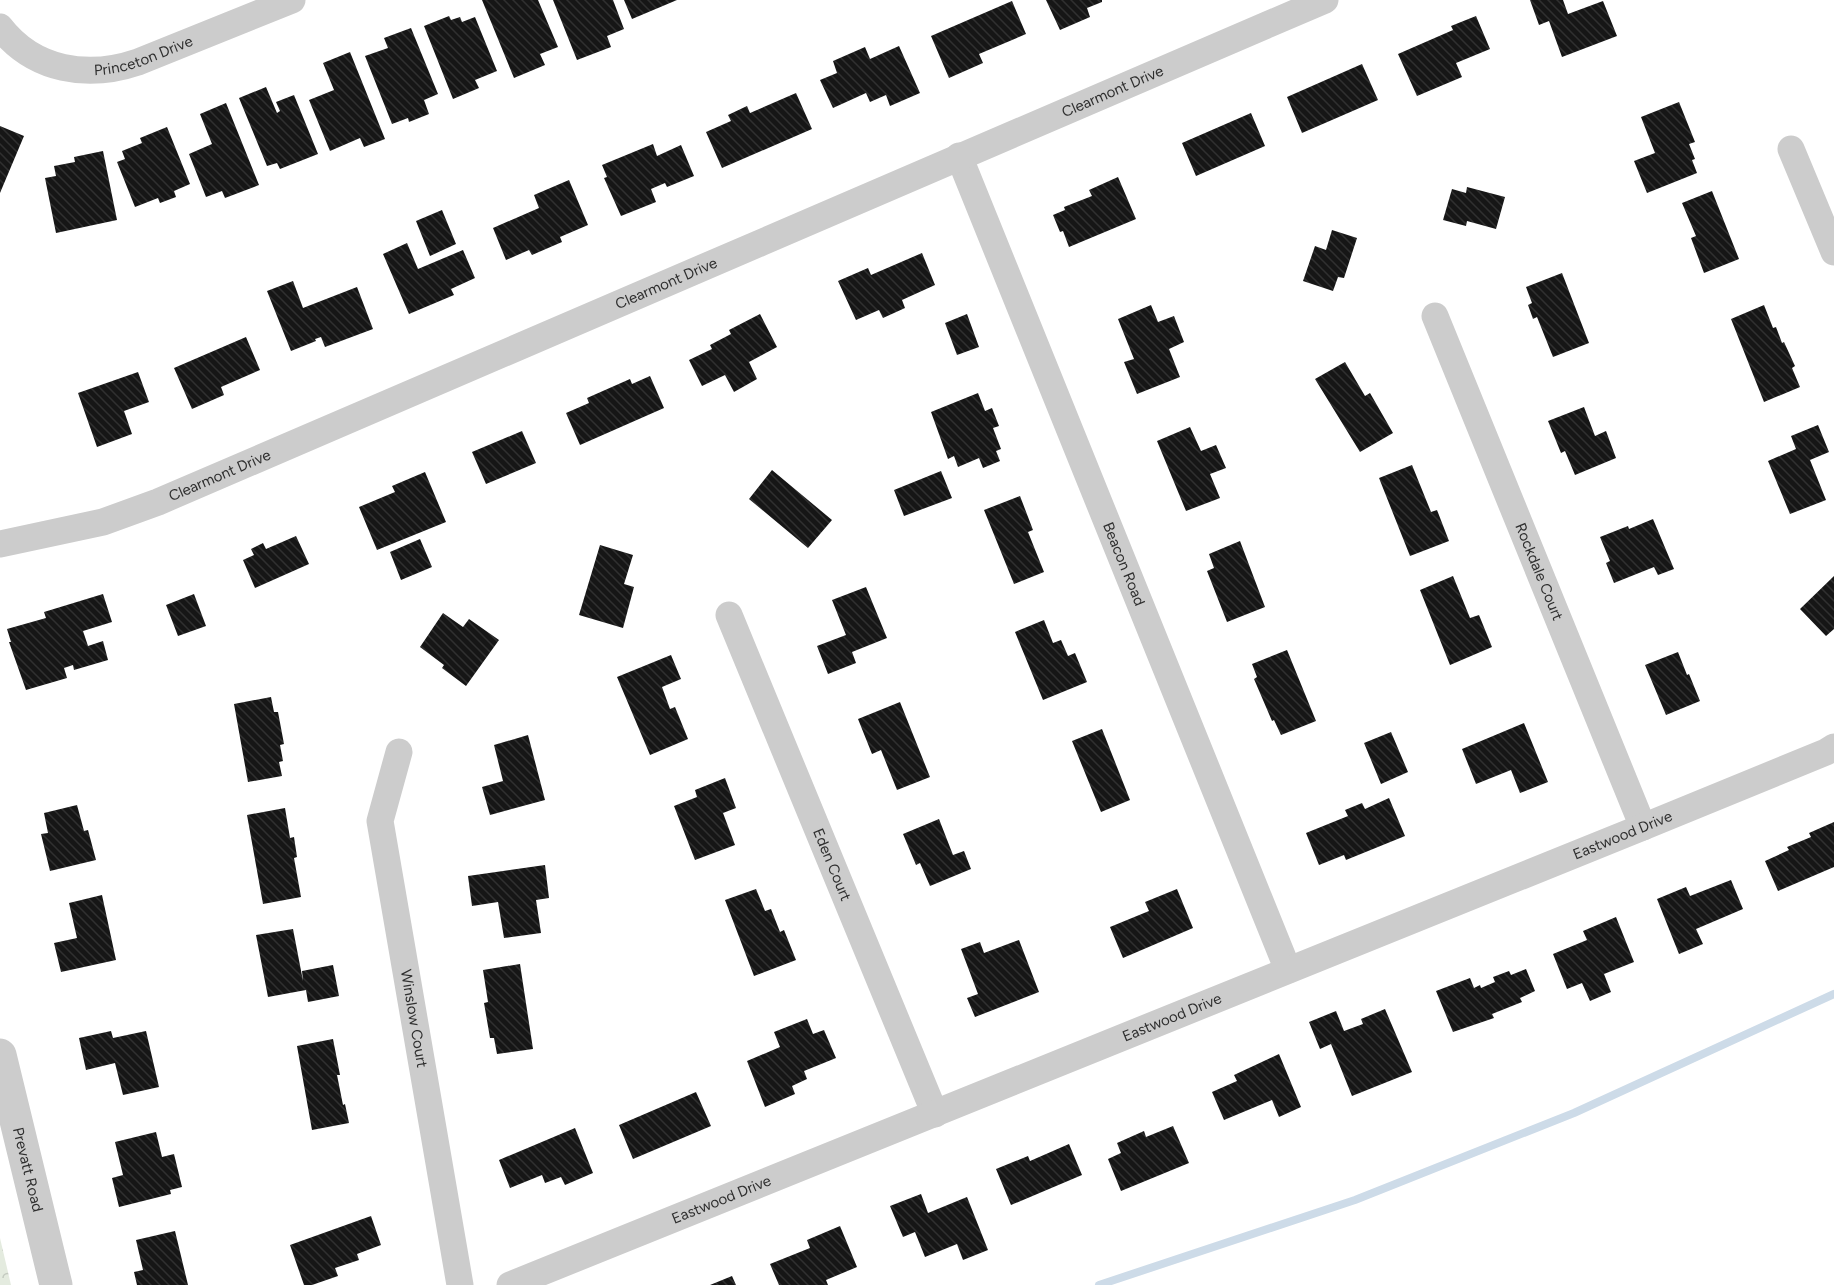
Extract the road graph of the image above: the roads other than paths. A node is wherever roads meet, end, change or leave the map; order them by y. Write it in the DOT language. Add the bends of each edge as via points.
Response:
graph roads {
  1 [pos="292,0"];
  2 [pos="1325,0"];
  3 [pos="0,27"];
  4 [pos="1791,149"];
  5 [pos="959,156"];
  6 [pos="1834,252"];
  7 [pos="1435,316"];
  8 [pos="0,544"];
  9 [pos="729,615"];
  10 [pos="1834,747"];
  11 [pos="399,752"];
  12 [pos="1643,827"];
  13 [pos="1288,970"];
  14 [pos="0,1054"];
  15 [pos="935,1114"];
  16 [pos="56,1285"];
  17 [pos="460,1285"];
  18 [pos="510,1285"];
  1 -- 3 [label="street, Princeton Drive" via="138,62 104,71 50,64 16,44"];
  2 -- 5 [label="street, Clearmont Drive"];
  4 -- 6 [label="street"];
  5 -- 8 [label="street, Clearmont Drive" via="158,502 102,522"];
  5 -- 13 [label="street, Beacon Road"];
  7 -- 12 [label="street, Rockdale Court"];
  9 -- 15 [label="street, Eden Court"];
  10 -- 12 [label="street, Eastwood Drive"];
  11 -- 17 [label="street, Winslow Court" via="380,821"];
  12 -- 13 [label="street, Eastwood Drive"];
  13 -- 15 [label="street, Eastwood Drive"];
  14 -- 16 [label="street, Prevatt Road"];
  15 -- 18 [label="street, Eastwood Drive"];
}
